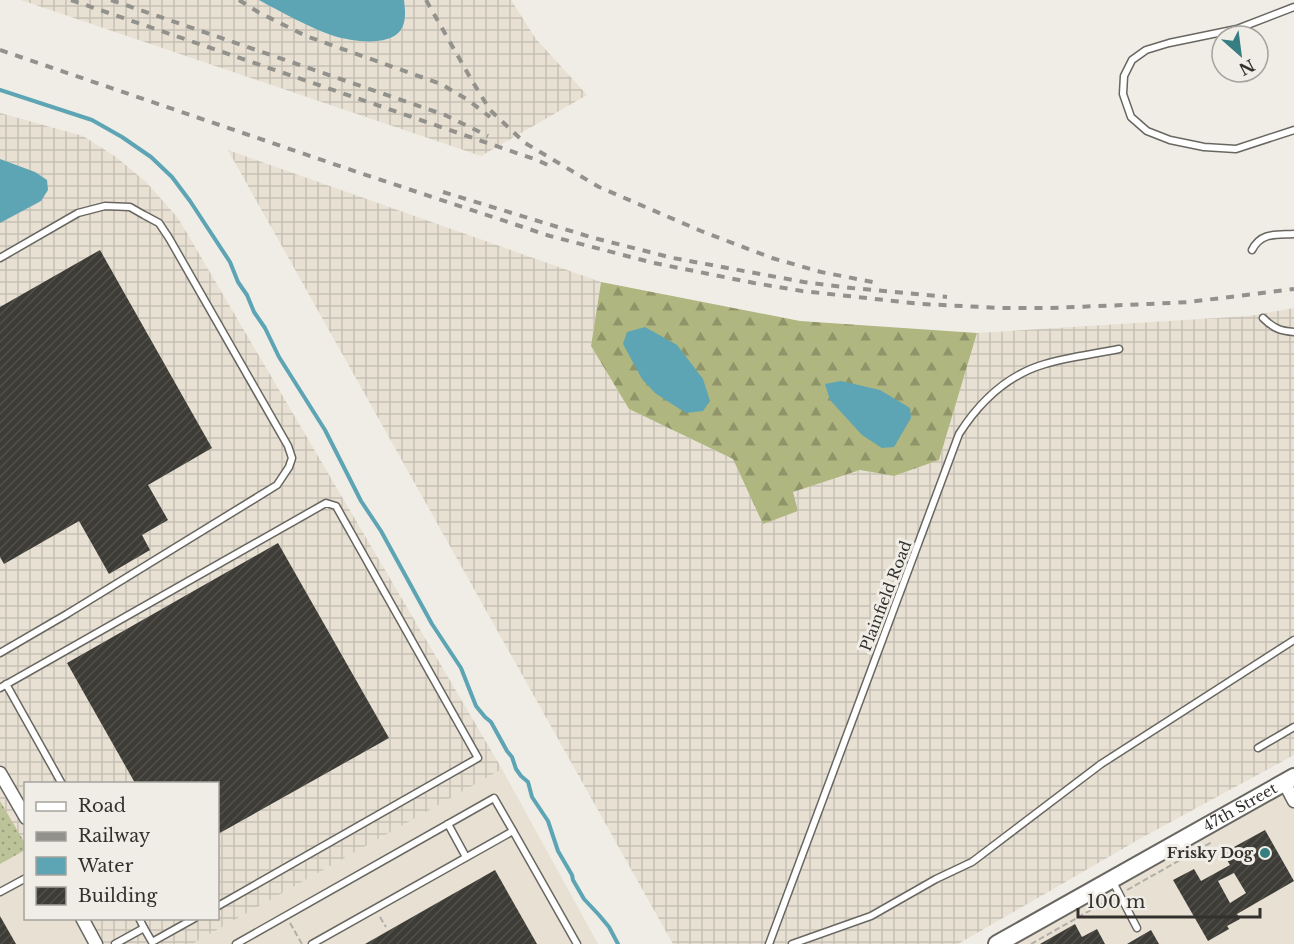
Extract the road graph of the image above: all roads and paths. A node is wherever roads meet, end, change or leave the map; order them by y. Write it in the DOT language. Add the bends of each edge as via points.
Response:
graph roads {
  1 [pos="1294,7"];
  2 [pos="1294,130"];
  3 [pos="1294,234"];
  4 [pos="1252,250"];
  5 [pos="0,258"];
  6 [pos="1263,318"];
  7 [pos="1294,332"];
  8 [pos="1119,349"];
  9 [pos="1294,640"];
  10 [pos="0,653"];
  11 [pos="3,686"];
  12 [pos="1294,727"];
  13 [pos="1258,748"];
  14 [pos="0,773"];
  15 [pos="1289,780"];
  16 [pos="62,782"];
  17 [pos="1294,801"];
  18 [pos="24,815"];
  19 [pos="448,824"];
  20 [pos="513,831"];
  21 [pos="466,857"];
  22 [pos="24,879"];
  23 [pos="1111,880"];
  24 [pos="0,892"];
  25 [pos="219,905"];
  26 [pos="375,909"];
  27 [pos="286,916"];
  28 [pos="83,920"];
  29 [pos="140,920"];
  30 [pos="191,920"];
  31 [pos="386,927"];
  32 [pos="144,928"];
  33 [pos="1137,928"];
  34 [pos="96,944"];
  35 [pos="115,944"];
  36 [pos="236,944"];
  37 [pos="302,944"];
  38 [pos="312,944"];
  39 [pos="577,944"];
  40 [pos="768,944"];
  41 [pos="792,944"];
  42 [pos="998,944"];
  1 -- 2 [label="lane" via="1237,29 1146,50 1132,60 1124,76 1123,94 1131,117 1147,131 1182,143 1236,149"];
  3 -- 4 [label="lane" via="1262,238"];
  5 -- 10 [label="lane" via="78,213 105,206 130,207 159,223 292,458 277,485"];
  6 -- 7 [label="lane" via="1282,331"];
  8 -- 40 [label="lane, Plainfield Road" via="1023,372 988,396 959,434"];
  9 -- 41 [label="lane" via="1101,764 972,862 871,916"];
  11 -- 16 [label="lane"];
  11 -- 25 [label="lane" via="326,503 336,506 478,758"];
  12 -- 13 [label="lane"];
  14 -- 18 [label="street"];
  15 -- 17 [label="street"];
  15 -- 23 [label="main road, 47th Street"];
  19 -- 20 [label="lane" via="494,798"];
  19 -- 21 [label="lane"];
  19 -- 27 [label="lane"];
  20 -- 21 [label="lane"];
  20 -- 39 [label="lane"];
  21 -- 26 [label="lane"];
  22 -- 24 [label="lane"];
  23 -- 33 [label="lane"];
  23 -- 42 [label="main road, 47th Street"];
  26 -- 31 [label="path"];
  26 -- 38 [label="lane"];
  27 -- 36 [label="lane"];
  27 -- 37 [label="path"];
  28 -- 34 [label="street"];
  29 -- 32 [label="lane"];
  30 -- 32 [label="lane" via="152,942"];
  32 -- 35 [label="lane"];
}
